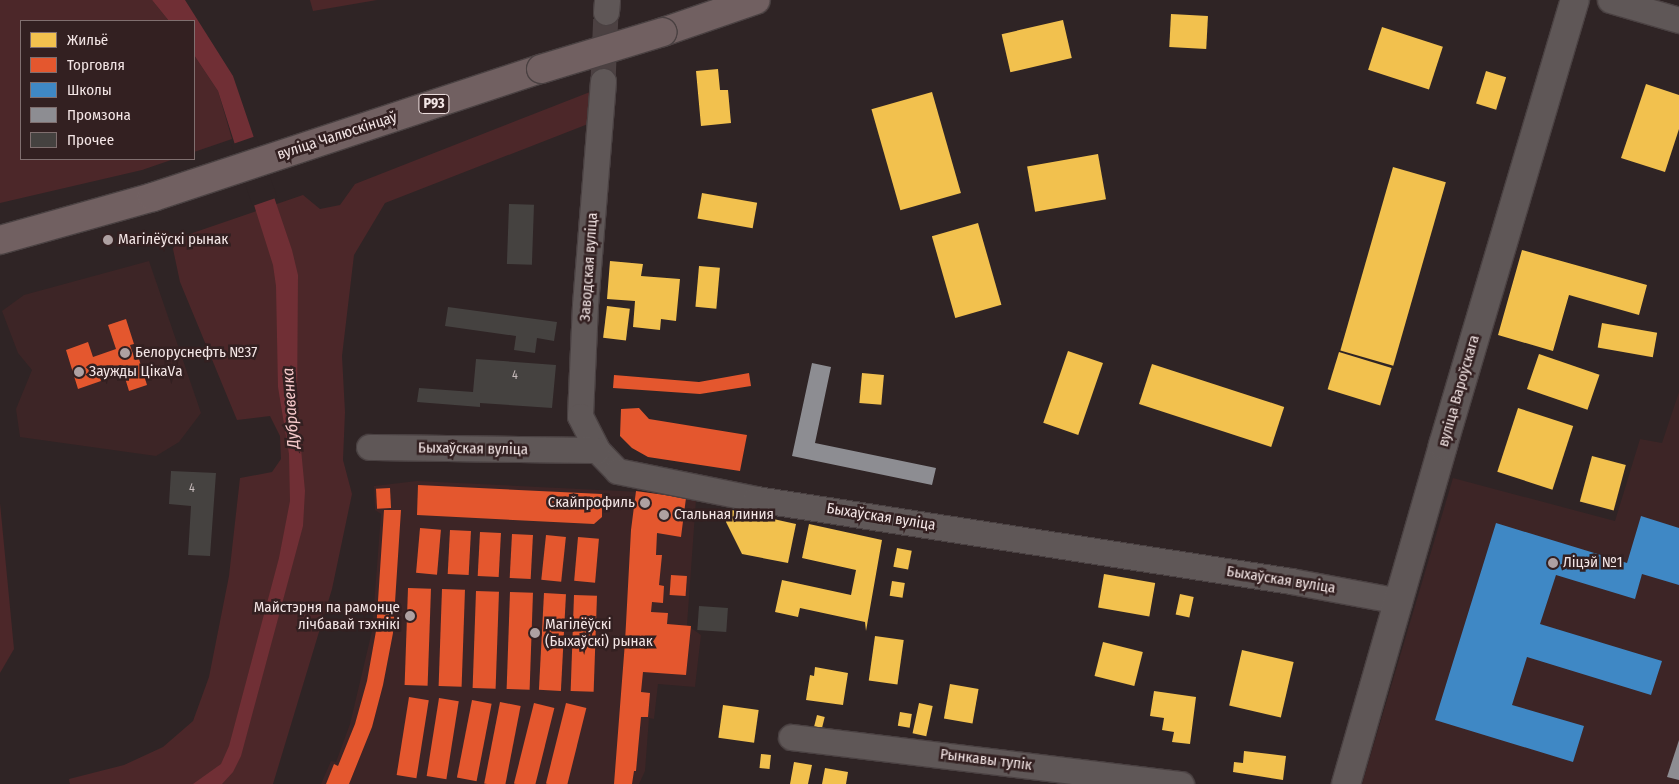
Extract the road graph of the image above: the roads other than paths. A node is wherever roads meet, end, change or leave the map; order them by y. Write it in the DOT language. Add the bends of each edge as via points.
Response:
graph roads {
  1 [pos="756,0"];
  2 [pos="1575,0"];
  3 [pos="1610,0"];
  4 [pos="1679,20"];
  5 [pos="603,81"];
  6 [pos="1,241"];
  7 [pos="369,447"];
  8 [pos="597,450"];
  9 [pos="1399,601"];
  10 [pos="790,737"];
  11 [pos="1181,784"];
  12 [pos="1346,784"];
  1 -- 6 [label="main road, вуліца Чалюскінцаў / Р93, bridge" via="153,197"];
  2 -- 9 [label="street, вуліца Вароўскага"];
  3 -- 4 [label="street"];
  5 -- 8 [label="street, Заводская вуліца" via="585,306 580,416"];
  7 -- 8 [label="street, Быхаўская вуліца"];
  8 -- 9 [label="street, Быхаўская вуліца" via="617,471 756,499 1272,578"];
  9 -- 12 [label="street, вуліца Вароўскага"];
  10 -- 11 [label="street, Рынкавы тупік"];
}
